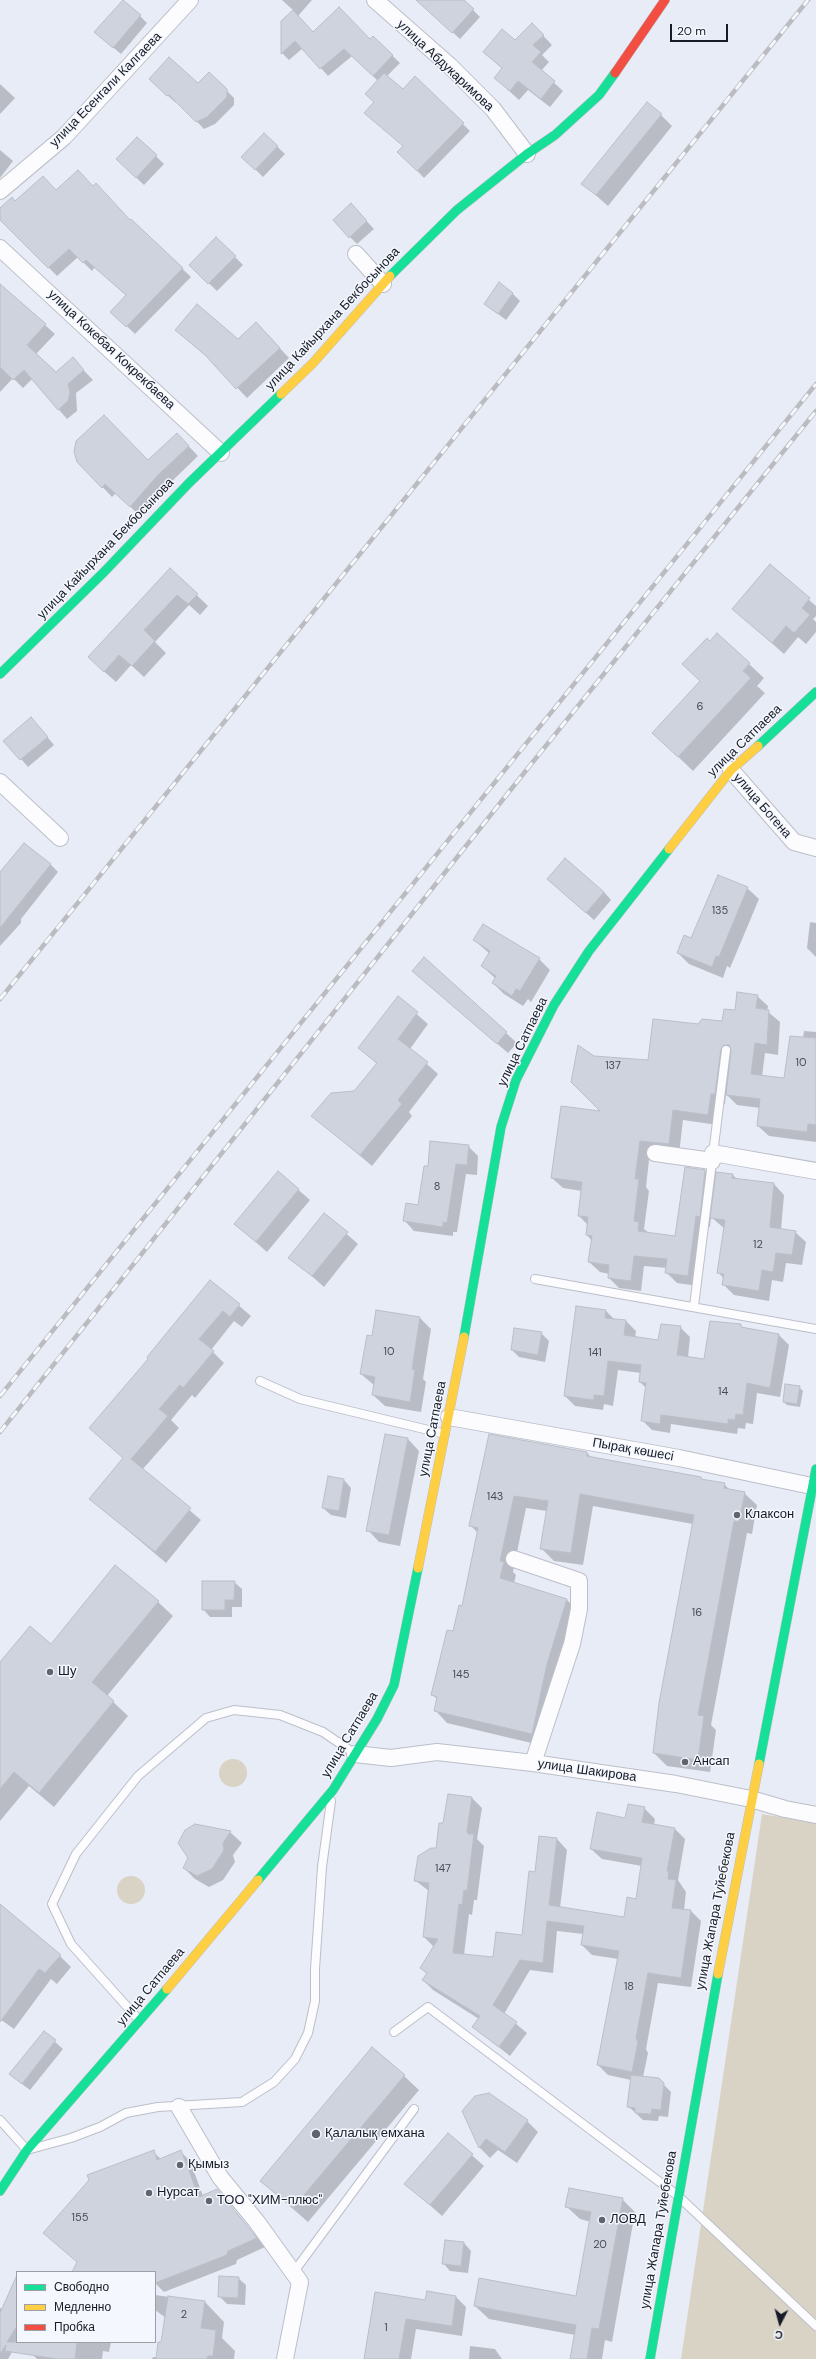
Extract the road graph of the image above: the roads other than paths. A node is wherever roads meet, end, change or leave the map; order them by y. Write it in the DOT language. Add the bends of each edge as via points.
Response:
graph roads {
  1 [pos="190,0"];
  2 [pos="375,0"];
  3 [pos="665,0"];
  4 [pos="527,154"];
  5 [pos="0,191"];
  6 [pos="0,248"];
  7 [pos="356,254"];
  8 [pos="383,284"];
  9 [pos="221,452"];
  10 [pos="0,674"];
  11 [pos="816,692"];
  12 [pos="731,770"];
  13 [pos="0,782"];
  14 [pos="60,838"];
  15 [pos="816,848"];
  16 [pos="726,1050"];
  17 [pos="655,1152"];
  18 [pos="713,1157"];
  19 [pos="816,1171"];
  20 [pos="535,1279"];
  21 [pos="694,1306"];
  22 [pos="816,1329"];
  23 [pos="260,1381"];
  24 [pos="449,1417"];
  25 [pos="446,1434"];
  26 [pos="816,1470"];
  27 [pos="814,1487"];
  28 [pos="514,1559"];
  29 [pos="355,1754"];
  30 [pos="533,1763"];
  31 [pos="333,1790"];
  32 [pos="751,1799"];
  33 [pos="816,1815"];
  34 [pos="140,2021"];
  35 [pos="394,2032"];
  36 [pos="179,2106"];
  37 [pos="414,2109"];
  38 [pos="0,2120"];
  39 [pos="27,2150"];
  40 [pos="5,2165"];
  41 [pos="0,2191"];
  42 [pos="677,2195"];
  43 [pos="293,2273"];
  44 [pos="816,2326"];
  45 [pos="285,2359"];
  46 [pos="650,2359"];
  1 -- 5 [label="street, улица Есенгали Калгаева" via="64,137"];
  2 -- 4 [label="street, улица Абдукаримова" via="450,66 493,109"];
  3 -- 4 [label="street, улица Кайырхана Бекбосынова" via="599,95 555,135"];
  4 -- 8 [label="street, улица Кайырхана Бекбосынова" via="457,210"];
  6 -- 9 [label="street, улица Кокебая Кокрекбаева"];
  7 -- 8 [label="street"];
  8 -- 9 [label="street, улица Кайырхана Бекбосынова" via="313,363"];
  9 -- 10 [label="street, улица Кайырхана Бекбосынова"];
  11 -- 12 [label="street, улица Сатпаева"];
  12 -- 15 [label="street, улица Богена" via="794,842"];
  12 -- 24 [label="street, улица Сатпаева" via="588,951 554,1006 516,1080 501,1127"];
  13 -- 14 [label="street"];
  16 -- 18 [label="lane"];
  17 -- 18 [label="street"];
  18 -- 19 [label="street"];
  18 -- 21 [label="lane"];
  20 -- 21 [label="lane"];
  21 -- 22 [label="lane"];
  23 -- 25 [label="lane" via="300,1399"];
  24 -- 25 [label="street, улица Сатпаева"];
  24 -- 27 [label="street, Пырақ көшесі" via="679,1458"];
  25 -- 29 [label="street, улица Сатпаева" via="394,1685"];
  26 -- 27 [label="street, улица Жапара Туйебекова"];
  27 -- 32 [label="street, улица Жапара Туйебекова"];
  28 -- 30 [label="street" via="579,1581 579,1609 572,1644"];
  29 -- 30 [label="street, улица Шакирова" via="390,1758 437,1752"];
  29 -- 31 [label="street, улица Сатпаева"];
  29 -- 34 [label="lane" via="324,1732 280,1715 234,1710 206,1718 138,1776 76,1854 52,1904 71,1944"];
  30 -- 32 [label="street, улица Шакирова" via="676,1784"];
  31 -- 34 [label="street, улица Сатпаева"];
  31 -- 36 [label="lane" via="322,1867 315,2001 308,2033 295,2059 274,2082 242,2102"];
  32 -- 33 [label="street, улица Шакирова"];
  32 -- 42 [label="street, улица Жапара Туйебекова"];
  34 -- 39 [label="street, улица Сатпаева"];
  35 -- 42 [label="lane" via="428,2007"];
  36 -- 39 [label="lane" via="126,2113 72,2138"];
  36 -- 43 [label="street" via="220,2177 257,2222"];
  37 -- 43 [label="lane"];
  38 -- 39 [label="lane"];
  39 -- 40 [label="street, улица Сатпаева"];
  39 -- 41 [label="street, улица Сатпаева"];
  42 -- 44 [label="lane"];
  42 -- 46 [label="street, улица Жапара Туйебекова"];
  43 -- 45 [label="street" via="300,2282"];
}
